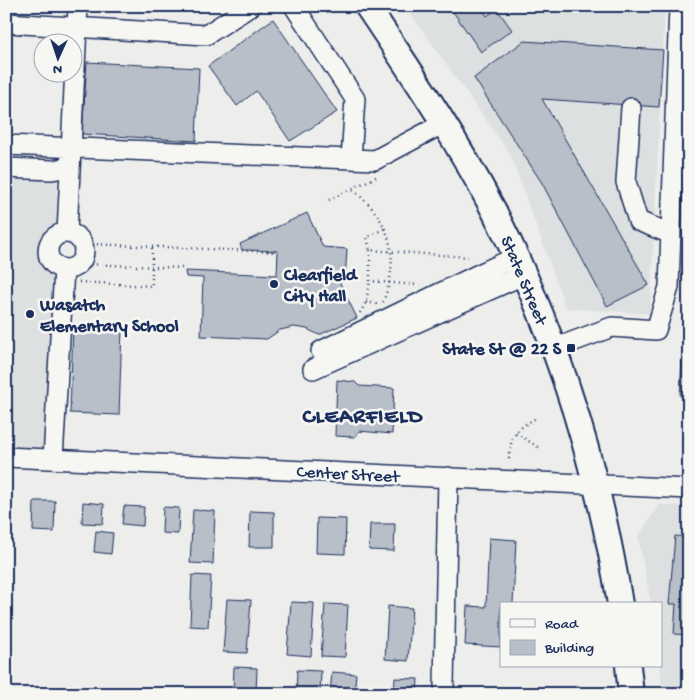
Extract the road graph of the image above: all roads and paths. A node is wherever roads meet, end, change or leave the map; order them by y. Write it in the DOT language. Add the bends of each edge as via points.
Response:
graph roads {
  1 [pos="78,6"];
  2 [pos="294,6"];
  3 [pos="367,6"];
  4 [pos="678,6"];
  5 [pos="248,7"];
  6 [pos="6,23"];
  7 [pos="77,27"];
  8 [pos="631,108"];
  9 [pos="444,123"];
  10 [pos="6,145"];
  11 [pos="71,148"];
  12 [pos="351,159"];
  13 [pos="70,167"];
  14 [pos="6,168"];
  15 [pos="376,177"];
  16 [pos="351,189"];
  17 [pos="329,200"];
  18 [pos="385,228"];
  19 [pos="671,234"];
  20 [pos="152,247"];
  21 [pos="370,250"];
  22 [pos="276,252"];
  23 [pos="392,252"];
  24 [pos="468,257"];
  25 [pos="89,264"];
  26 [pos="520,266"];
  27 [pos="152,267"];
  28 [pos="182,268"];
  29 [pos="70,276"];
  30 [pos="370,281"];
  31 [pos="390,282"];
  32 [pos="423,285"];
  33 [pos="366,302"];
  34 [pos="382,304"];
  35 [pos="380,311"];
  36 [pos="359,316"];
  37 [pos="553,349"];
  38 [pos="311,363"];
  39 [pos="538,417"];
  40 [pos="516,433"];
  41 [pos="541,449"];
  42 [pos="6,457"];
  43 [pos="53,459"];
  44 [pos="509,459"];
  45 [pos="448,477"];
  46 [pos="595,484"];
  47 [pos="689,489"];
  48 [pos="618,593"];
  49 [pos="628,668"];
  50 [pos="444,686"];
  51 [pos="631,694"];
  1 -- 7 [label="street"];
  2 -- 12 [label="street" via="355,99"];
  3 -- 9 [label="main road, State Street"];
  4 -- 19 [label="street"];
  5 -- 7 [label="street" via="206,35"];
  6 -- 7 [label="street"];
  7 -- 11 [label="street"];
  8 -- 19 [label="street" via="626,182 638,221"];
  9 -- 12 [label="street" via="375,160"];
  9 -- 26 [label="main road, State Street" via="479,183"];
  10 -- 11 [label="street"];
  11 -- 12 [label="street"];
  11 -- 13 [label="street"];
  13 -- 14 [label="street" via="52,170"];
  13 -- 29 [label="street" via="67,234 81,242 84,254"];
  15 -- 16 [label="path"];
  16 -- 17 [label="path"];
  16 -- 18 [label="path" via="376,213"];
  18 -- 21 [label="path" via="366,237"];
  18 -- 23 [label="path"];
  19 -- 37 [label="street" via="669,287 656,330 612,327"];
  20 -- 22 [label="path"];
  20 -- 25 [label="path" via="90,244 93,253"];
  20 -- 27 [label="path"];
  21 -- 23 [label="path"];
  21 -- 30 [label="path"];
  23 -- 24 [label="path"];
  23 -- 31 [label="path"];
  25 -- 27 [label="path"];
  25 -- 29 [label="path"];
  26 -- 37 [label="main road, State Street"];
  26 -- 38 [label="street"];
  27 -- 28 [label="path"];
  27 -- 29 [label="path" via="152,286"];
  29 -- 43 [label="street"];
  30 -- 31 [label="path"];
  30 -- 33 [label="path"];
  31 -- 32 [label="path"];
  31 -- 34 [label="path"];
  33 -- 34 [label="path"];
  33 -- 36 [label="path"];
  34 -- 35 [label="path"];
  37 -- 46 [label="main road, State Street"];
  39 -- 40 [label="path" via="521,426"];
  40 -- 41 [label="path"];
  40 -- 44 [label="path"];
  42 -- 43 [label="street, Center Street"];
  43 -- 45 [label="street, Center Street"];
  45 -- 46 [label="street, Center Street"];
  45 -- 50 [label="street"];
  46 -- 47 [label="street, Center Street"];
  46 -- 48 [label="main road, State Street"];
  49 -- 51 [label="main road"];
}
